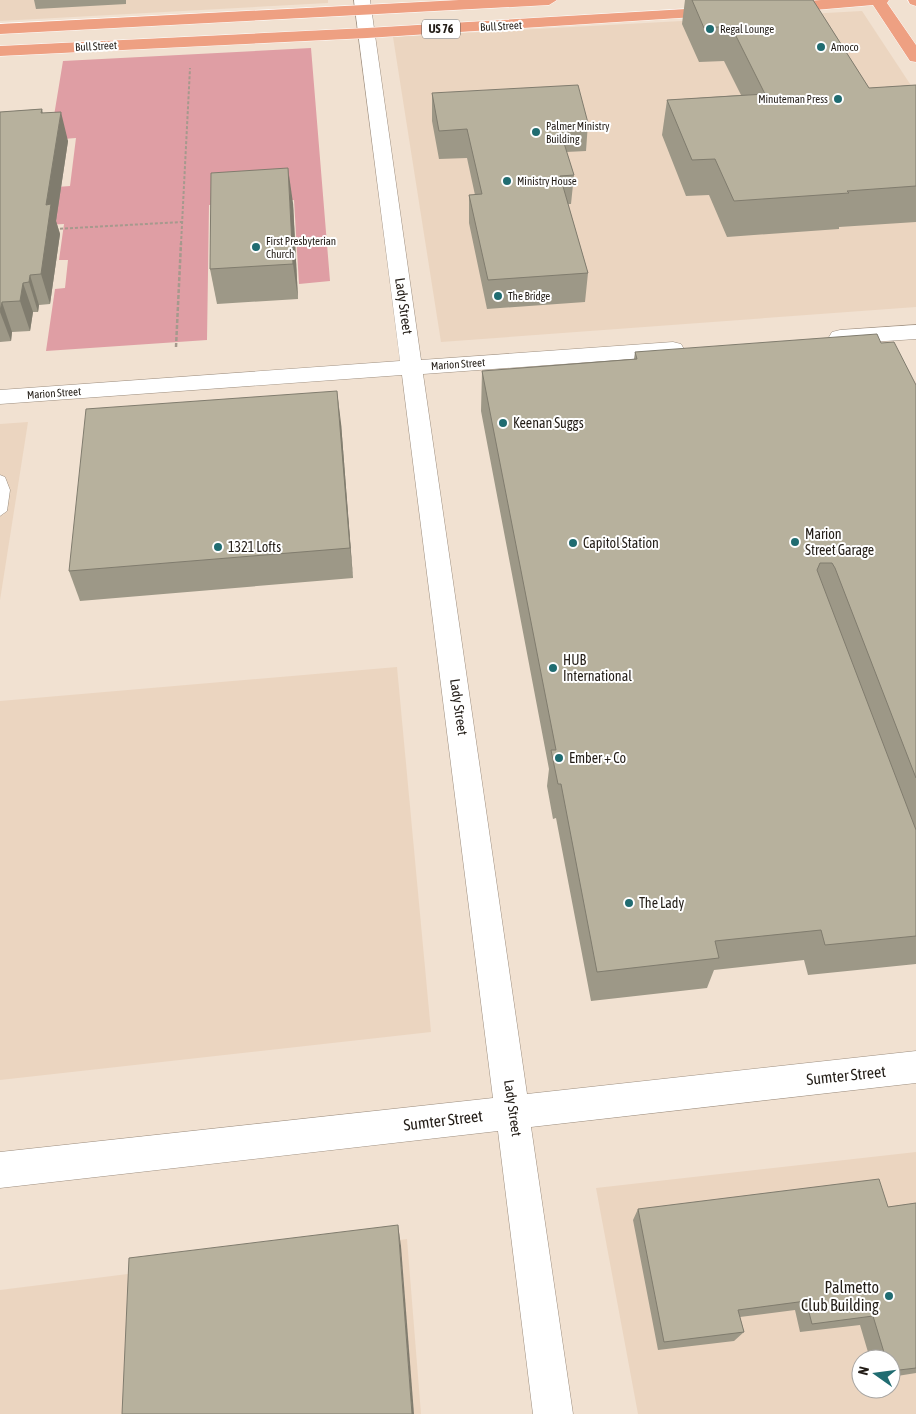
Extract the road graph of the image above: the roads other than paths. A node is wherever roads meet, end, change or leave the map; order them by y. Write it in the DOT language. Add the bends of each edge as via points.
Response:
graph roads {
  1 [pos="549,0"];
  2 [pos="879,0"];
  3 [pos="766,9"];
  4 [pos="737,11"];
  5 [pos="364,14"];
  6 [pos="0,29"];
  7 [pos="0,51"];
  8 [pos="916,56"];
  9 [pos="916,332"];
  10 [pos="821,339"];
  11 [pos="692,348"];
  12 [pos="412,368"];
  13 [pos="0,398"];
  14 [pos="0,480"];
  15 [pos="0,511"];
  16 [pos="916,1067"];
  17 [pos="514,1112"];
  18 [pos="0,1170"];
  19 [pos="553,1414"];
  1 -- 5 [label="main road, Bull Street / US 76"];
  2 -- 3 [label="main road"];
  2 -- 8 [label="main road"];
  4 -- 5 [label="main road, Bull Street / US 76"];
  5 -- 6 [label="main road, Bull Street / US 76"];
  5 -- 7 [label="main road, Bull Street / US 76"];
  5 -- 12 [label="street, Lady Street"];
  9 -- 10 [label="street"];
  11 -- 12 [label="street, Marion Street"];
  12 -- 13 [label="street, Marion Street"];
  12 -- 17 [label="street, Lady Street"];
  14 -- 15 [label="lane" via="4,490"];
  16 -- 17 [label="street, Sumter Street"];
  17 -- 18 [label="street, Sumter Street"];
  17 -- 19 [label="street, Lady Street"];
}
